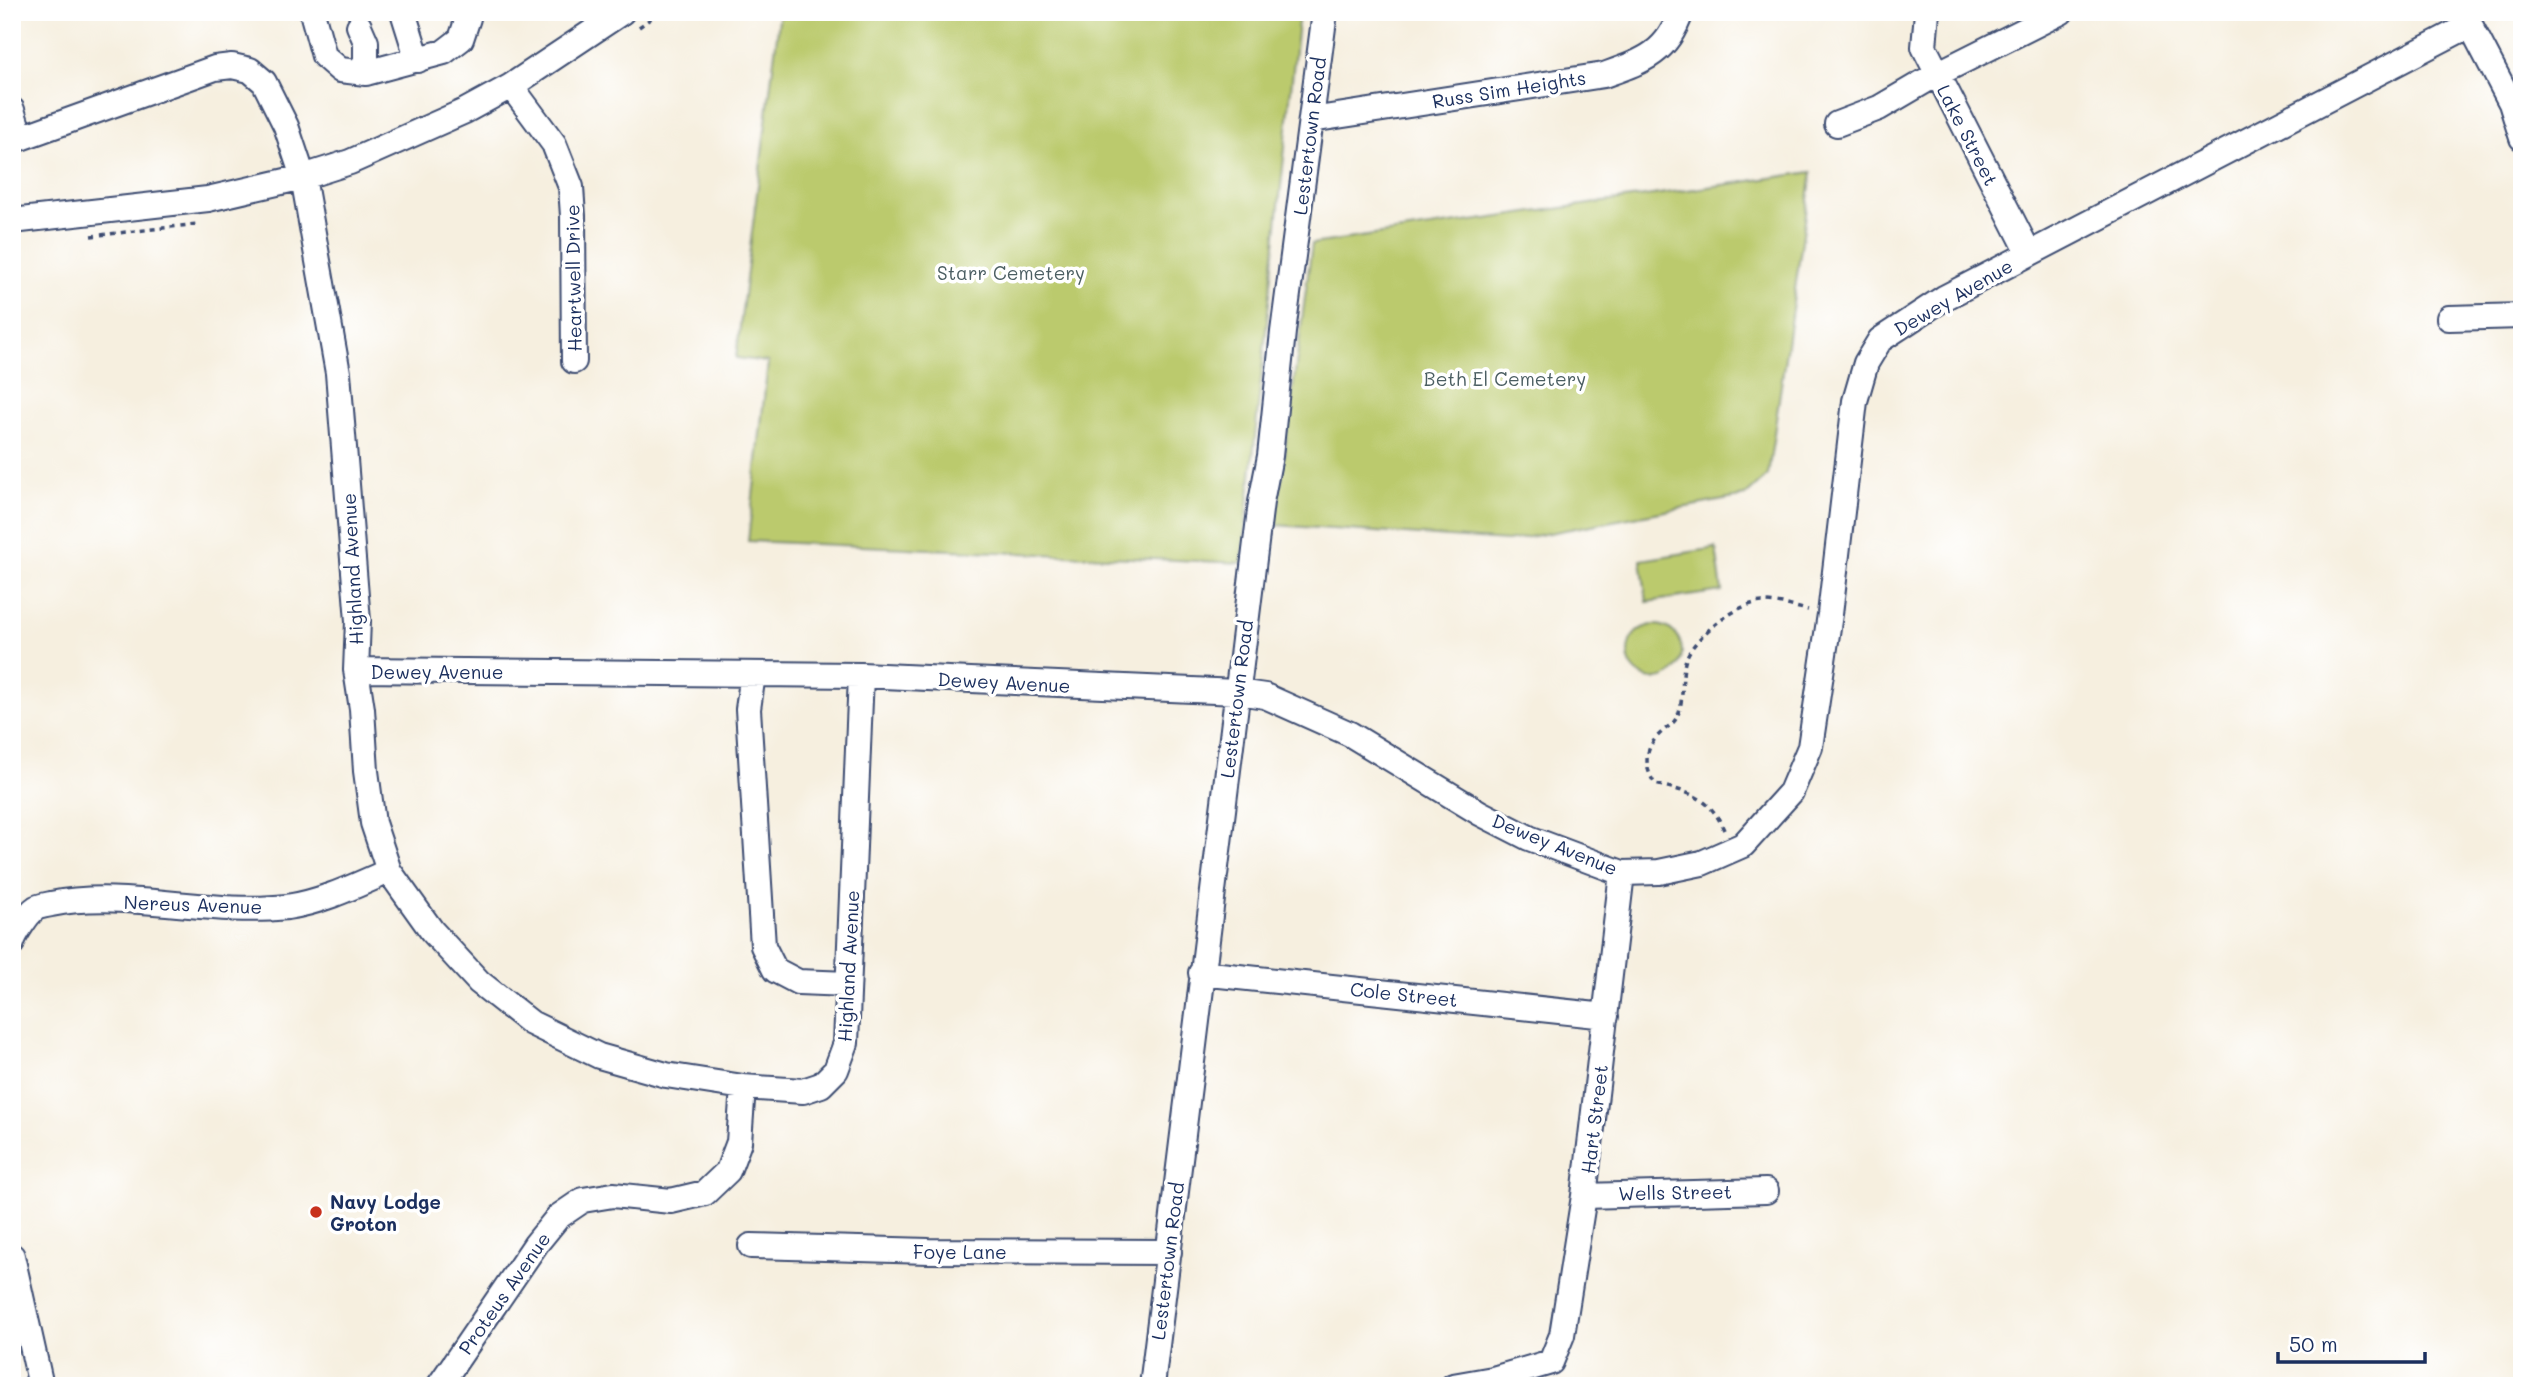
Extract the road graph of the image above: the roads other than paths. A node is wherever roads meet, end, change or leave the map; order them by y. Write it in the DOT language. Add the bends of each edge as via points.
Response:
graph roads {
  1 [pos="312,12"];
  2 [pos="403,12"];
  3 [pos="467,12"];
  4 [pos="622,12"];
  5 [pos="1325,12"];
  6 [pos="1681,12"];
  7 [pos="1927,12"];
  8 [pos="2061,12"];
  9 [pos="2467,19"];
  10 [pos="359,26"];
  11 [pos="418,60"];
  12 [pos="366,73"];
  13 [pos="1937,74"];
  14 [pos="511,86"];
  15 [pos="12,110"];
  16 [pos="1311,120"];
  17 [pos="1837,124"];
  18 [pos="2522,138"];
  19 [pos="17,139"];
  20 [pos="303,177"];
  21 [pos="12,221"];
  22 [pos="2029,253"];
  23 [pos="2522,316"];
  24 [pos="2449,318"];
  25 [pos="574,361"];
  26 [pos="356,670"];
  27 [pos="753,674"];
  28 [pos="861,675"];
  29 [pos="1237,692"];
  30 [pos="388,871"];
  31 [pos="1622,873"];
  32 [pos="12,943"];
  33 [pos="1201,973"];
  34 [pos="848,984"];
  35 [pos="1606,1016"];
  36 [pos="743,1087"];
  37 [pos="1766,1191"];
  38 [pos="1584,1196"];
  39 [pos="751,1246"];
  40 [pos="1169,1252"];
  41 [pos="12,1256"];
  42 [pos="41,1386"];
  43 [pos="439,1386"];
  44 [pos="1152,1386"];
  45 [pos="1454,1386"];
  1 -- 12 [label="street" via="324,56 340,70"];
  2 -- 11 [label="street"];
  3 -- 11 [label="street" via="461,39 444,52"];
  4 -- 14 [label="street"];
  5 -- 16 [label="street, Lestertown Road"];
  6 -- 16 [label="street, Russ Sim Heights" via="1675,32 1660,49 1604,75"];
  7 -- 13 [label="street, Lake Street" via="1924,47"];
  8 -- 13 [label="street"];
  9 -- 18 [label="street" via="2511,103"];
  9 -- 22 [label="street, Dewey Avenue"];
  10 -- 12 [label="street" via="366,42"];
  11 -- 12 [label="street"];
  13 -- 17 [label="street" via="1879,108"];
  13 -- 22 [label="street, Lake Street"];
  14 -- 20 [label="street" via="349,162"];
  14 -- 25 [label="street, Heartwell Drive" via="555,144 570,187"];
  15 -- 19 [label="street"];
  16 -- 29 [label="street, Lestertown Road"];
  19 -- 20 [label="street, Highland Avenue" via="187,76 232,66 250,70 264,82"];
  20 -- 21 [label="street" via="208,199"];
  20 -- 26 [label="street, Highland Avenue" via="338,373 358,621"];
  22 -- 31 [label="street, Dewey Avenue" via="1944,298 1880,340 1866,363 1855,401 1810,747 1791,792 1743,845 1702,863 1659,872"];
  23 -- 24 [label="street"];
  26 -- 27 [label="street, Dewey Avenue"];
  26 -- 30 [label="street, Highland Avenue" via="373,822"];
  27 -- 28 [label="street, Dewey Avenue"];
  27 -- 34 [label="street" via="748,709 763,946 775,970 798,982"];
  28 -- 29 [label="street, Dewey Avenue"];
  28 -- 34 [label="street, Highland Avenue"];
  29 -- 31 [label="street, Dewey Avenue" via="1265,696 1350,734 1492,820"];
  29 -- 33 [label="street, Lestertown Road"];
  30 -- 32 [label="street, Nereus Avenue" via="341,892 289,907 68,901 36,908"];
  30 -- 36 [label="street, Highland Avenue" via="479,982 531,1023 599,1056 666,1075"];
  31 -- 35 [label="street, Hart Street"];
  33 -- 35 [label="street, Cole Street"];
  33 -- 40 [label="street, Lestertown Road"];
  34 -- 36 [label="street, Highland Avenue" via="846,1042 836,1070 821,1085 803,1091"];
  35 -- 38 [label="street, Hart Street"];
  36 -- 43 [label="street, Proteus Avenue" via="739,1142 728,1171 705,1193 671,1201 613,1195 583,1200 558,1217"];
  37 -- 38 [label="street, Wells Street"];
  38 -- 45 [label="street, Hart Street" via="1562,1335 1551,1362"];
  39 -- 40 [label="street, Foye Lane"];
  40 -- 44 [label="street, Lestertown Road"];
  41 -- 42 [label="street"];
}
